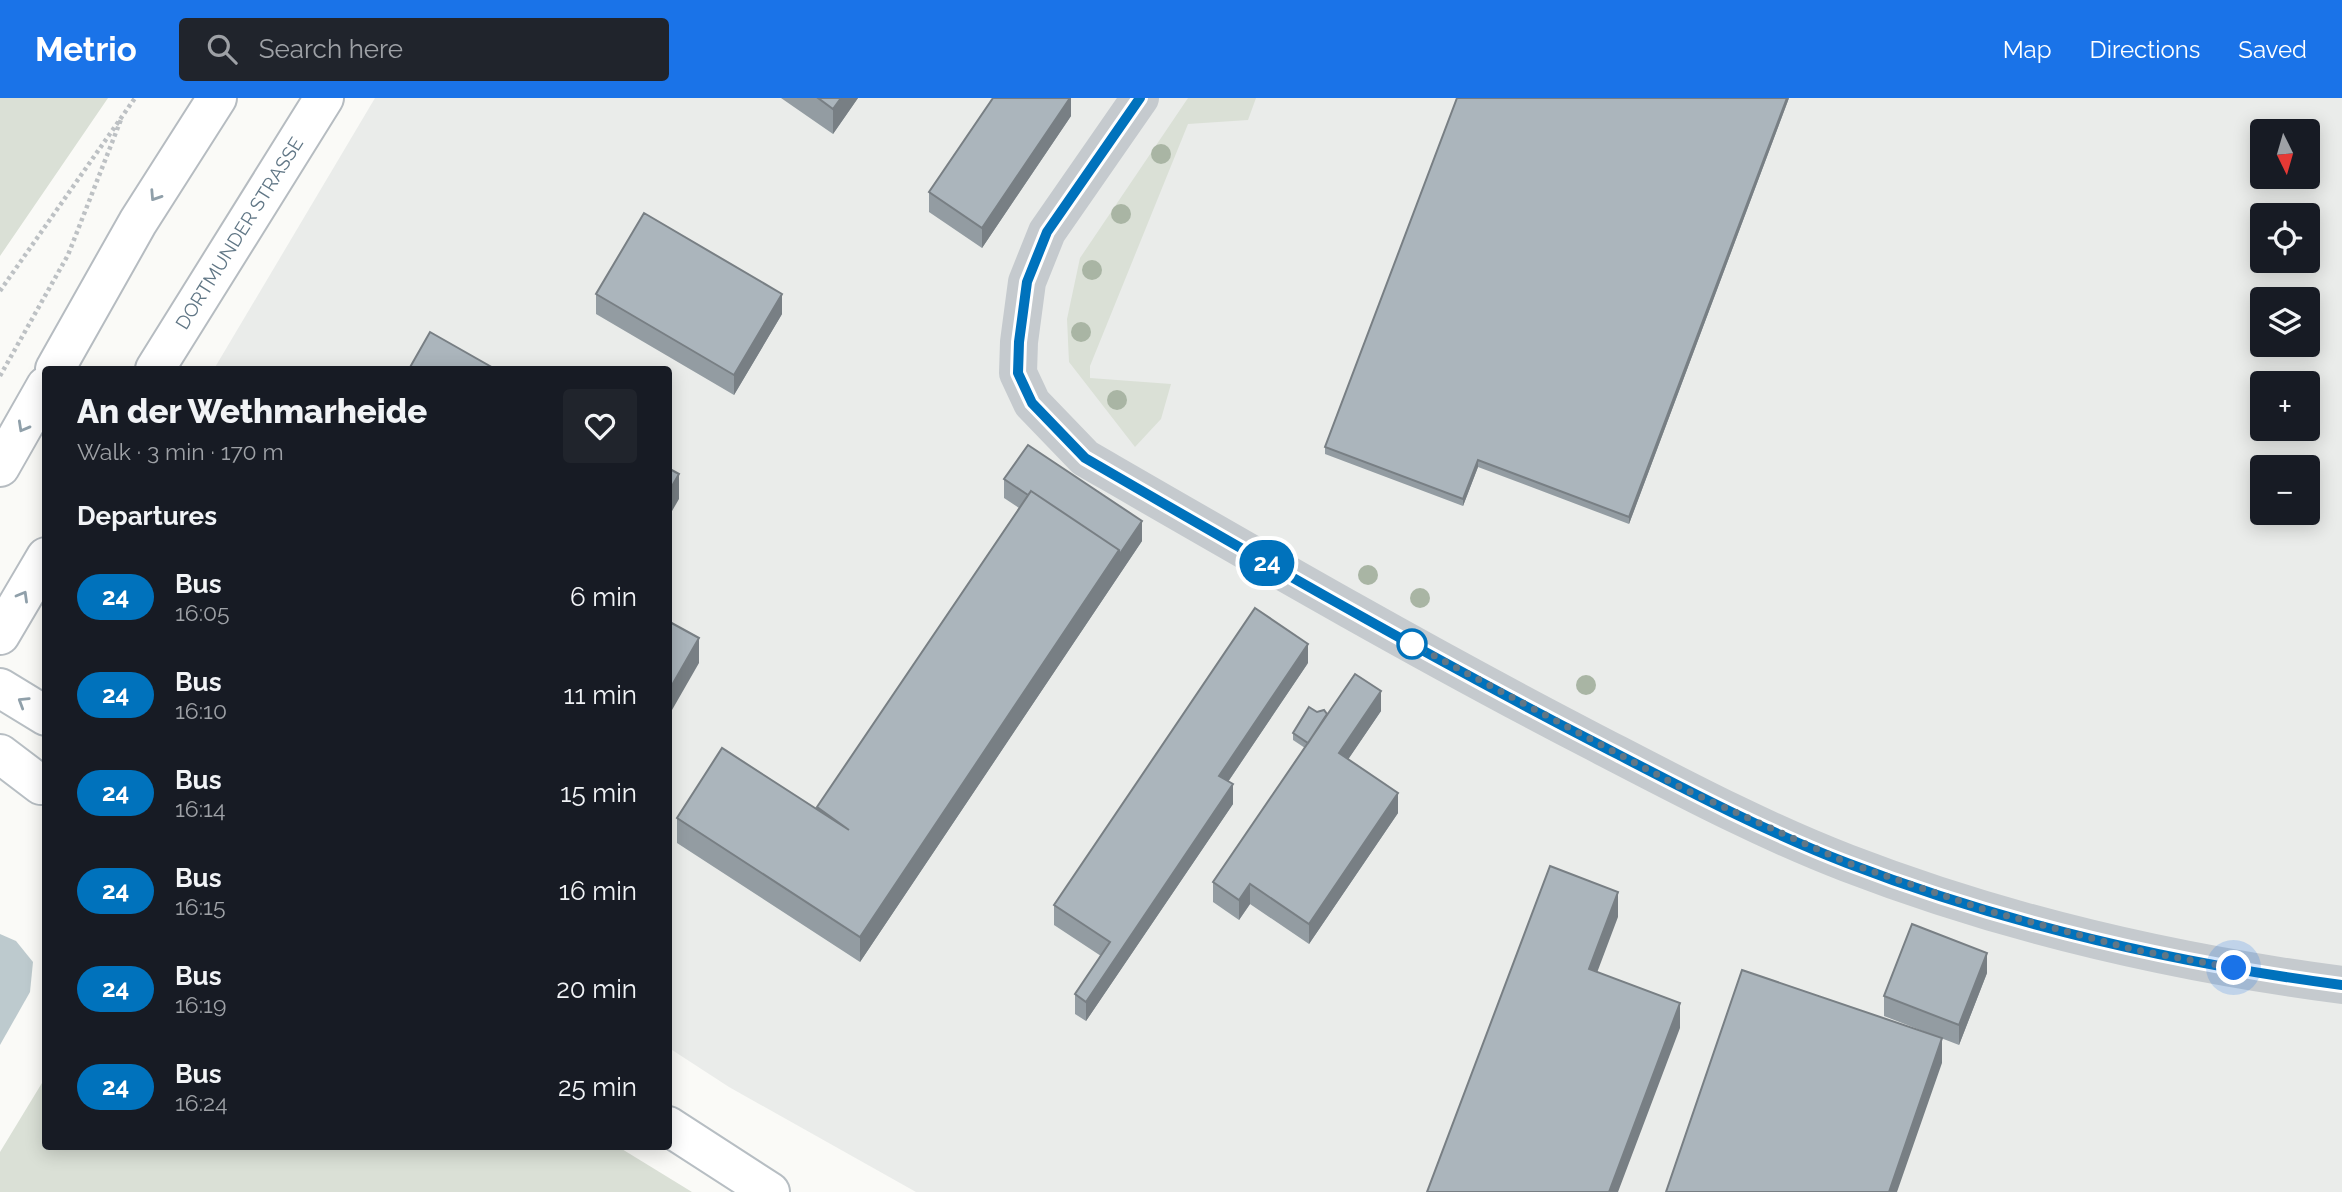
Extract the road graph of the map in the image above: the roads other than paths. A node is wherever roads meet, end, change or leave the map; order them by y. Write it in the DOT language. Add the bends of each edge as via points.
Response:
graph roads {
  1 [pos="218,98"];
  2 [pos="324,98"];
  3 [pos="1140,98"];
  4 [pos="57,366"];
  5 [pos="157,366"];
  6 [pos="42,393"];
  7 [pos="0,467"];
  8 [pos="42,564"];
  9 [pos="0,635"];
  10 [pos="0,688"];
  11 [pos="42,714"];
  12 [pos="0,754"];
  13 [pos="42,785"];
  14 [pos="0,786"];
  15 [pos="42,786"];
  16 [pos="2342,985"];
  17 [pos="672,1129"];
  18 [pos="770,1192"];
  1 -- 4 [label="main road, one-way" via="138,222"];
  2 -- 5 [label="main road, DORTMUNDER STRASSE"];
  3 -- 16 [label="street" via="1047,232 1027,282 1018,373 1032,403 1085,458 1512,700 1686,790 1848,863 1989,911 2136,950"];
  6 -- 7 [label="main road, one-way"];
  9 -- 8 [label="main road, one-way"];
  11 -- 10 [label="main road, one-way"];
  12 -- 13 [label="main road"];
  14 -- 15 [label="main road"];
  17 -- 18 [label="main road"];
}
